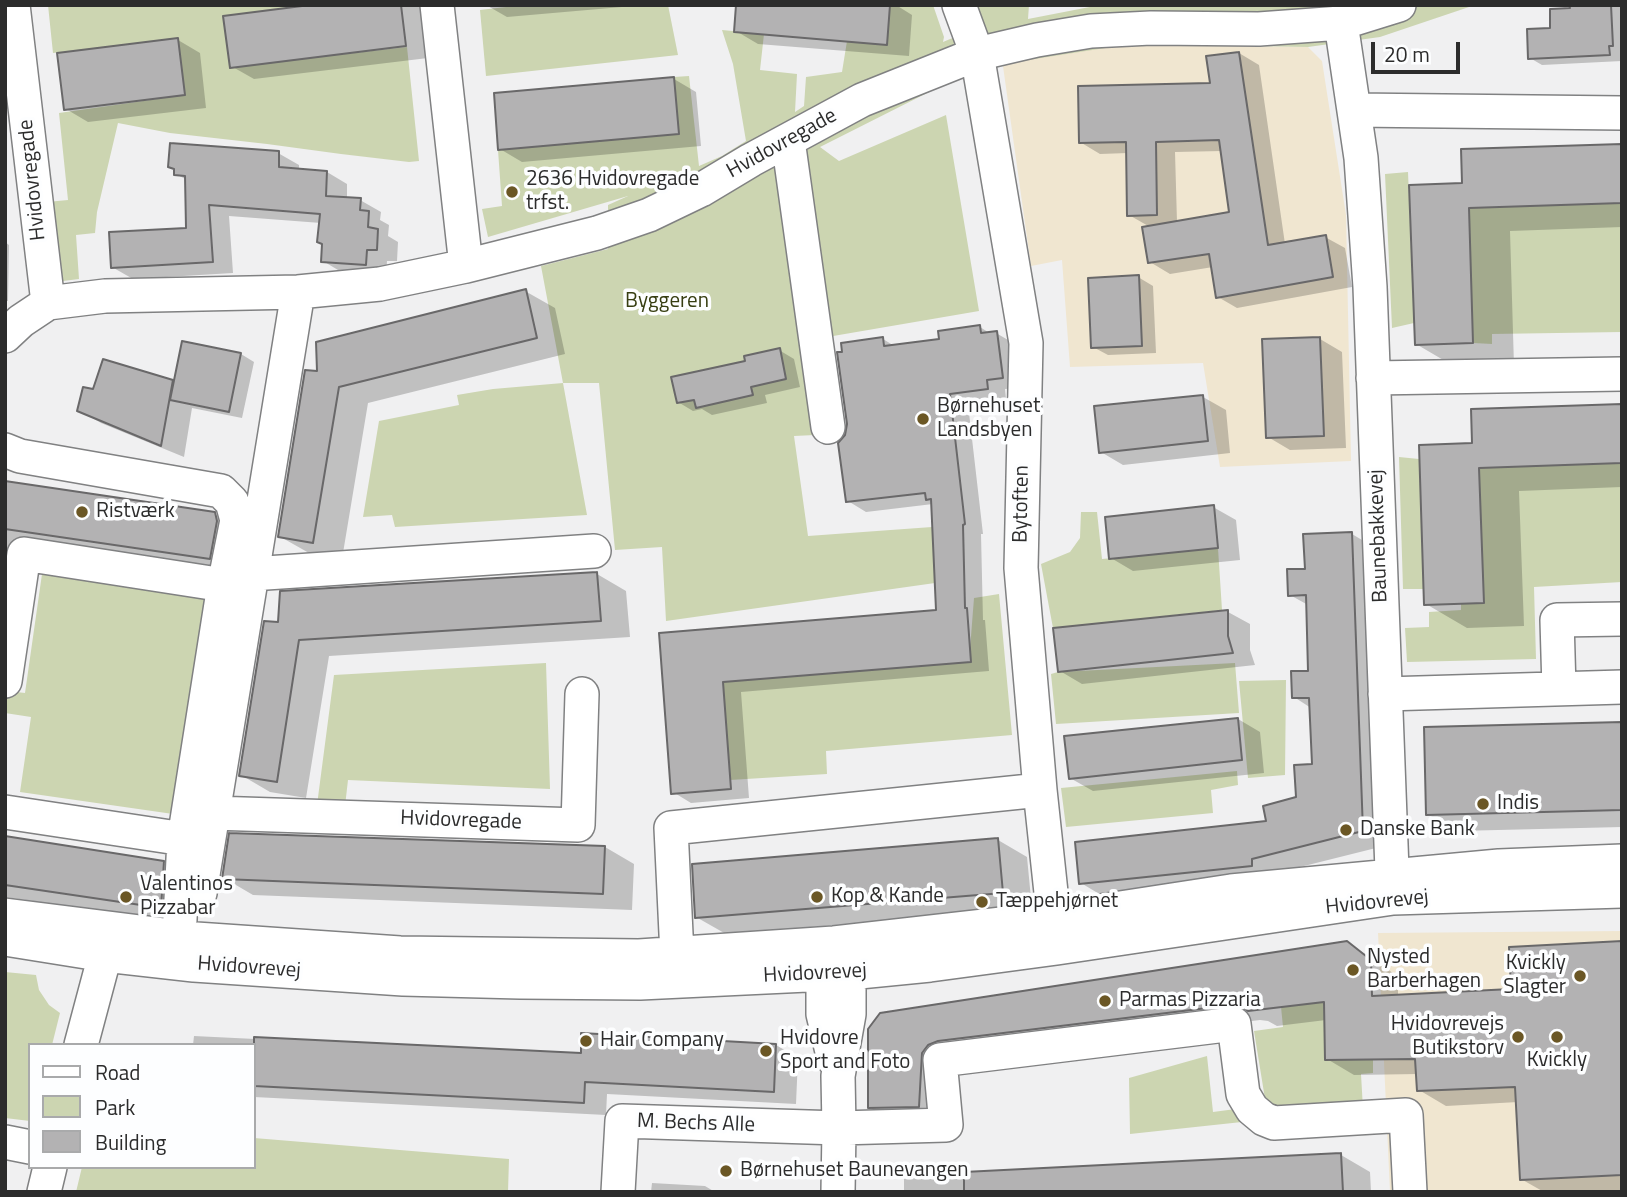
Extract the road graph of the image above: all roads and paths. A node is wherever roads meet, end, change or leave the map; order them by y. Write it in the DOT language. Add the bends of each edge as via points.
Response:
graph roads {
  1 [pos="437,5"];
  2 [pos="959,5"];
  3 [pos="1399,5"];
  4 [pos="11,12"];
  5 [pos="1153,17"];
  6 [pos="1341,23"];
  7 [pos="977,54"];
  8 [pos="1354,110"];
  9 [pos="1622,113"];
  10 [pos="788,140"];
  11 [pos="466,266"];
  12 [pos="298,292"];
  13 [pos="48,303"];
  14 [pos="5,336"];
  15 [pos="1622,374"];
  16 [pos="1373,378"];
  17 [pos="828,427"];
  18 [pos="5,450"];
  19 [pos="594,551"];
  20 [pos="237,579"];
  21 [pos="1622,618"];
  22 [pos="5,681"];
  23 [pos="1622,687"];
  24 [pos="1559,689"];
  25 [pos="582,694"];
  26 [pos="1385,694"];
  27 [pos="1041,790"];
  28 [pos="5,812"];
  29 [pos="213,813"];
  30 [pos="184,839"];
  31 [pos="1622,861"];
  32 [pos="1393,887"];
  33 [pos="1622,891"];
  34 [pos="5,915"];
  35 [pos="1056,933"];
  36 [pos="5,939"];
  37 [pos="106,942"];
  38 [pos="834,943"];
  39 [pos="186,951"];
  40 [pos="677,954"];
  41 [pos="836,973"];
  42 [pos="81,1043"];
  43 [pos="839,1128"];
  44 [pos="5,1142"];
  45 [pos="28,1147"];
  46 [pos="50,1169"];
  47 [pos="44,1192"];
  48 [pos="618,1192"];
  49 [pos="838,1192"];
  50 [pos="1409,1192"];
  1 -- 11 [label="street"];
  2 -- 7 [label="street"];
  3 -- 6 [label="street, Hvidovregade"];
  4 -- 13 [label="street, Hvidovregade"];
  5 -- 6 [label="street, Hvidovregade" via="1259,29"];
  5 -- 7 [label="street, Hvidovregade"];
  6 -- 8 [label="street, Baunebakkevej"];
  7 -- 10 [label="street, Hvidovregade" via="862,100"];
  7 -- 27 [label="street, Bytoften" via="1026,343 1021,568"];
  8 -- 9 [label="street"];
  8 -- 16 [label="street, Baunebakkevej" via="1363,184"];
  10 -- 11 [label="street, Hvidovregade" via="649,215"];
  10 -- 17 [label="street"];
  11 -- 12 [label="street, Hvidovregade" via="380,284"];
  12 -- 13 [label="street, Hvidovregade" via="105,296"];
  12 -- 20 [label="street"];
  13 -- 14 [label="street, Hvidovregade"];
  15 -- 16 [label="street"];
  16 -- 26 [label="street, Baunebakkevej"];
  18 -- 20 [label="street" via="221,491 232,502 237,520"];
  19 -- 20 [label="street"];
  20 -- 22 [label="street" via="24,554"];
  20 -- 29 [label="street"];
  20 -- 30 [label="street"];
  21 -- 24 [label="street" via="1557,620"];
  23 -- 24 [label="street"];
  24 -- 26 [label="street"];
  25 -- 29 [label="street, Hvidovregade" via="578,825"];
  26 -- 32 [label="street, Baunebakkevej"];
  27 -- 35 [label="street, Bytoften"];
  27 -- 40 [label="street" via="671,828"];
  28 -- 30 [label="street"];
  29 -- 39 [label="street"];
  30 -- 39 [label="street"];
  31 -- 32 [label="street, Hvidovrevej" via="1499,866"];
  32 -- 33 [label="street, Hvidovrevej"];
  32 -- 35 [label="street, Hvidovrevej" via="1231,891"];
  34 -- 37 [label="street, Hvidovrevej"];
  35 -- 38 [label="street, Hvidovrevej"];
  35 -- 41 [label="street, Hvidovrevej" via="930,965"];
  36 -- 37 [label="street, Hvidovrevej"];
  37 -- 39 [label="street, Hvidovrevej"];
  37 -- 42 [label="street"];
  38 -- 40 [label="street, Hvidovrevej"];
  38 -- 41 [label="street"];
  39 -- 40 [label="street, Hvidovrevej"];
  39 -- 41 [label="street, Hvidovrevej" via="404,979 640,983"];
  41 -- 43 [label="street" via="823,1014 838,1076"];
  43 -- 48 [label="street, M. Bechs Alle" via="622,1121"];
  43 -- 49 [label="street"];
  43 -- 50 [label="street" via="946,1125 940,1060 1234,1024 1243,1094 1264,1119 1274,1123 1406,1115"];
  44 -- 45 [label="street"];
  46 -- 47 [label="street"];
}
